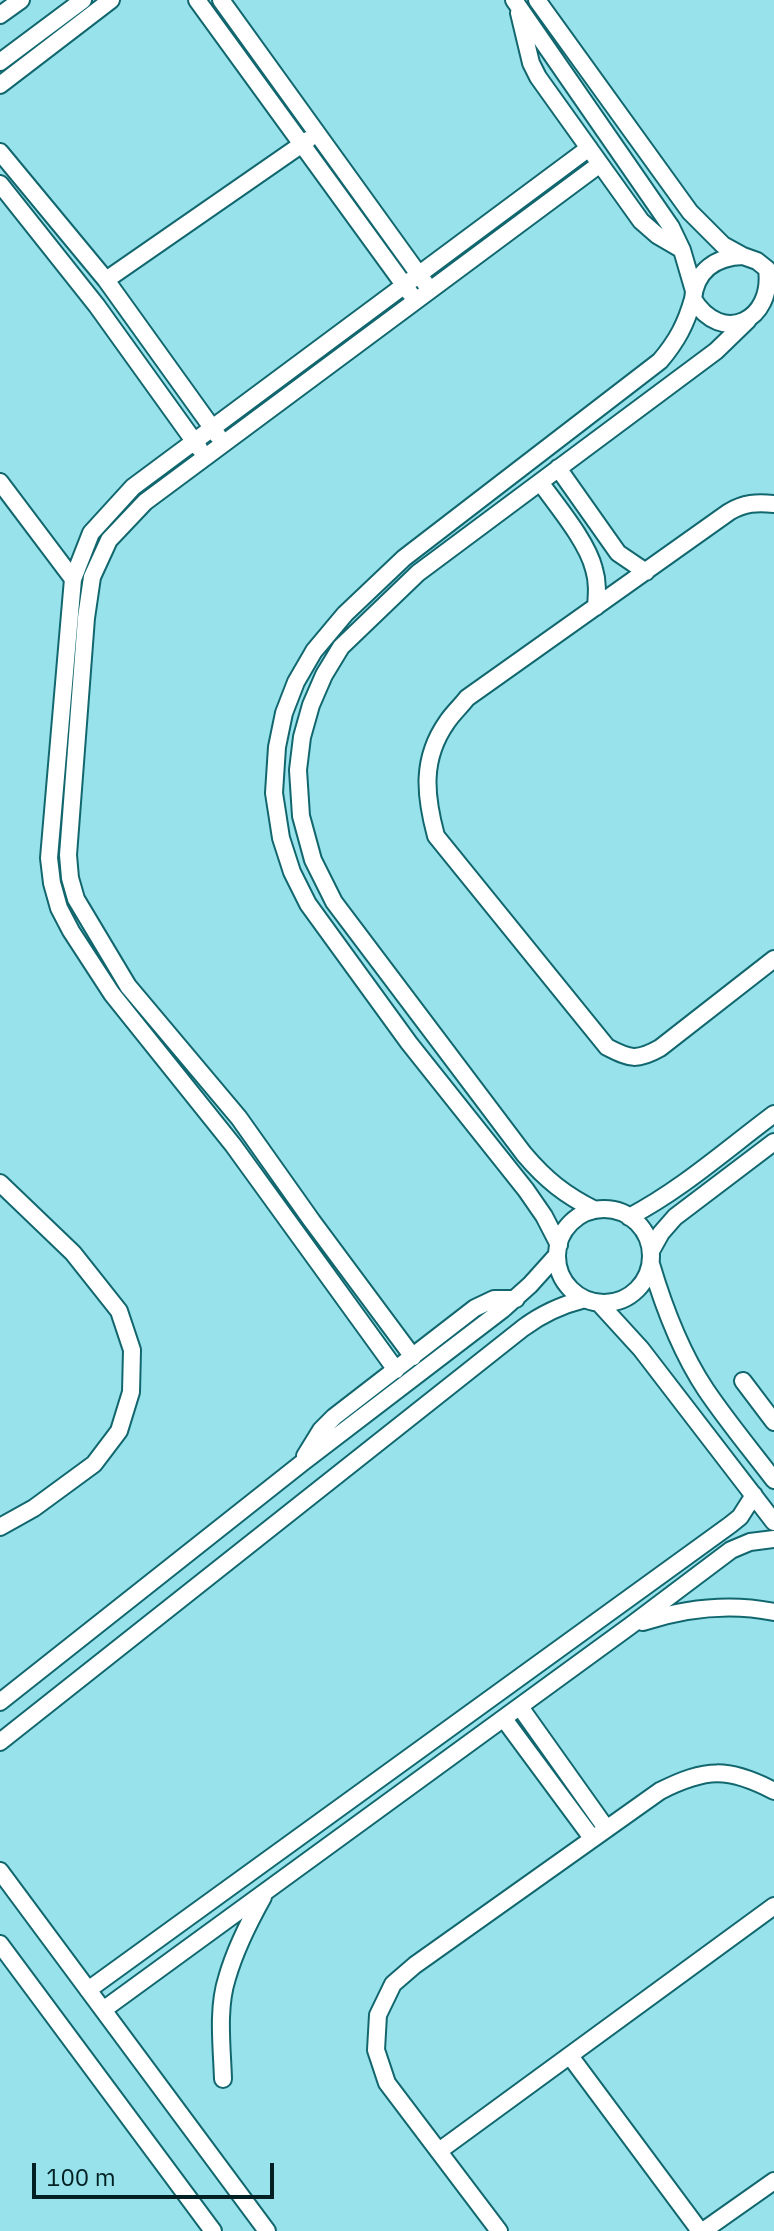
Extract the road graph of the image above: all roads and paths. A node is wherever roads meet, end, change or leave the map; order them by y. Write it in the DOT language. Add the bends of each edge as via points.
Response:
graph roads {
  1 [pos="21,0"];
  2 [pos="83,0"];
  3 [pos="111,0"];
  4 [pos="197,0"];
  5 [pos="221,0"];
  6 [pos="537,0"];
  7 [pos="515,2"];
  8 [pos="0,15"];
  9 [pos="0,62"];
  10 [pos="0,85"];
  11 [pos="317,134"];
  12 [pos="302,145"];
  13 [pos="589,148"];
  14 [pos="0,152"];
  15 [pos="600,164"];
  16 [pos="0,184"];
  17 [pos="682,250"];
  18 [pos="750,259"];
  19 [pos="774,259"];
  20 [pos="418,275"];
  21 [pos="106,280"];
  22 [pos="404,285"];
  23 [pos="430,291"];
  24 [pos="694,295"];
  25 [pos="416,302"];
  26 [pos="761,311"];
  27 [pos="212,428"];
  28 [pos="193,441"];
  29 [pos="224,444"];
  30 [pos="205,458"];
  31 [pos="558,468"];
  32 [pos="0,482"];
  33 [pos="540,482"];
  34 [pos="774,504"];
  35 [pos="646,572"];
  36 [pos="73,579"];
  37 [pos="596,607"];
  38 [pos="774,959"];
  39 [pos="155,1018"];
  40 [pos="140,1029"];
  41 [pos="774,1114"];
  42 [pos="774,1142"];
  43 [pos="0,1183"];
  44 [pos="595,1210"];
  45 [pos="629,1217"];
  46 [pos="558,1250"];
  47 [pos="651,1257"];
  48 [pos="516,1299"];
  49 [pos="592,1301"];
  50 [pos="413,1357"];
  51 [pos="396,1370"];
  52 [pos="743,1381"];
  53 [pos="774,1422"];
  54 [pos="302,1463"];
  55 [pos="774,1480"];
  56 [pos="754,1495"];
  57 [pos="774,1522"];
  58 [pos="0,1527"];
  59 [pos="774,1539"];
  60 [pos="774,1612"];
  61 [pos="630,1626"];
  62 [pos="0,1703"];
  63 [pos="520,1707"];
  64 [pos="504,1719"];
  65 [pos="22,1725"];
  66 [pos="0,1742"];
  67 [pos="774,1791"];
  68 [pos="599,1833"];
  69 [pos="0,1871"];
  70 [pos="266,1892"];
  71 [pos="774,1906"];
  72 [pos="154,1942"];
  73 [pos="0,1944"];
  74 [pos="171,1961"];
  75 [pos="88,1990"];
  76 [pos="103,2010"];
  77 [pos="570,2056"];
  78 [pos="223,2079"];
  79 [pos="439,2151"];
  80 [pos="774,2181"];
  81 [pos="213,2231"];
  82 [pos="267,2231"];
  83 [pos="499,2231"];
  84 [pos="701,2231"];
  1 -- 8 [label="street"];
  2 -- 9 [label="street"];
  3 -- 10 [label="street"];
  4 -- 12 [label="street"];
  5 -- 11 [label="street"];
  6 -- 18 [label="street" via="690,212 723,245"];
  7 -- 13 [label="street" via="534,71"];
  7 -- 17 [label="street"];
  11 -- 12 [label="street"];
  11 -- 20 [label="street"];
  12 -- 21 [label="street"];
  12 -- 22 [label="street"];
  13 -- 15 [label="street"];
  13 -- 20 [label="street"];
  14 -- 21 [label="street"];
  15 -- 17 [label="street" via="648,228"];
  15 -- 23 [label="street"];
  16 -- 28 [label="street" via="97,306"];
  17 -- 24 [label="street"];
  18 -- 19 [label="street"];
  18 -- 24 [label="street" via="726,257 711,264"];
  18 -- 26 [label="street" via="767,269 770,280"];
  20 -- 22 [label="street"];
  20 -- 23 [label="street"];
  21 -- 27 [label="street"];
  22 -- 25 [label="street"];
  22 -- 27 [label="street"];
  23 -- 25 [label="street"];
  24 -- 26 [label="street" via="700,310 722,324 736,324"];
  24 -- 46 [label="street" via="687,322 660,361 404,558 345,614 296,682 277,747 274,793 281,838 308,904 526,1190"];
  25 -- 29 [label="street"];
  26 -- 31 [label="street" via="716,351"];
  27 -- 28 [label="street"];
  27 -- 29 [label="street"];
  28 -- 30 [label="street"];
  28 -- 36 [label="street" via="133,487 91,533"];
  29 -- 30 [label="street"];
  30 -- 39 [label="street" via="145,502 109,540 92,577 86,618 70,878 86,919"];
  31 -- 33 [label="street"];
  31 -- 35 [label="street" via="618,553"];
  32 -- 36 [label="street"];
  33 -- 37 [label="street" via="588,551"];
  33 -- 44 [label="street" via="418,573 341,647 315,695 302,737 301,816 313,860 334,902 524,1154 568,1196"];
  34 -- 35 [label="street" via="740,506"];
  35 -- 37 [label="street"];
  36 -- 40 [label="street" via="49,858 52,883 71,931"];
  37 -- 38 [label="street" via="467,698 447,722 428,769 427,803 436,836 607,1047 627,1058 645,1057 660,1048"];
  39 -- 40 [label="street"];
  39 -- 50 [label="street" via="239,1118"];
  40 -- 51 [label="street" via="233,1145"];
  41 -- 45 [label="street"];
  42 -- 47 [label="street" via="675,1217"];
  43 -- 58 [label="street" via="73,1253 119,1311 132,1350 131,1392 119,1431 94,1464"];
  44 -- 45 [label="street"];
  44 -- 46 [label="street" via="566,1229"];
  45 -- 47 [label="street" via="644,1231"];
  46 -- 48 [label="street"];
  46 -- 49 [label="street" via="560,1273 570,1289"];
  47 -- 49 [label="street" via="633,1294 617,1301"];
  47 -- 55 [label="street" via="688,1360"];
  48 -- 50 [label="street" via="484,1303"];
  48 -- 54 [label="street"];
  49 -- 56 [label="street" via="641,1349"];
  49 -- 65 [label="street" via="552,1309 523,1328"];
  50 -- 51 [label="street"];
  51 -- 54 [label="street" via="327,1423"];
  52 -- 53 [label="street"];
  54 -- 62 [label="street"];
  56 -- 57 [label="street"];
  56 -- 72 [label="street" via="730,1525"];
  59 -- 61 [label="street" via="731,1550"];
  60 -- 61 [label="street" via="713,1607"];
  61 -- 63 [label="street"];
  62 -- 65 [label="street"];
  63 -- 64 [label="street"];
  63 -- 68 [label="street"];
  64 -- 68 [label="street"];
  64 -- 70 [label="street"];
  65 -- 66 [label="street"];
  67 -- 68 [label="street" via="749,1778 718,1773 688,1777"];
  68 -- 79 [label="street" via="393,1984 378,2015 376,2050 387,2083"];
  69 -- 75 [label="street"];
  70 -- 74 [label="street"];
  70 -- 78 [label="street" via="226,1979"];
  71 -- 77 [label="street"];
  72 -- 74 [label="street"];
  72 -- 75 [label="street"];
  73 -- 81 [label="street"];
  74 -- 76 [label="street"];
  75 -- 76 [label="street"];
  76 -- 82 [label="street"];
  77 -- 79 [label="street"];
  77 -- 84 [label="street"];
  79 -- 83 [label="street"];
  80 -- 84 [label="street"];
}
